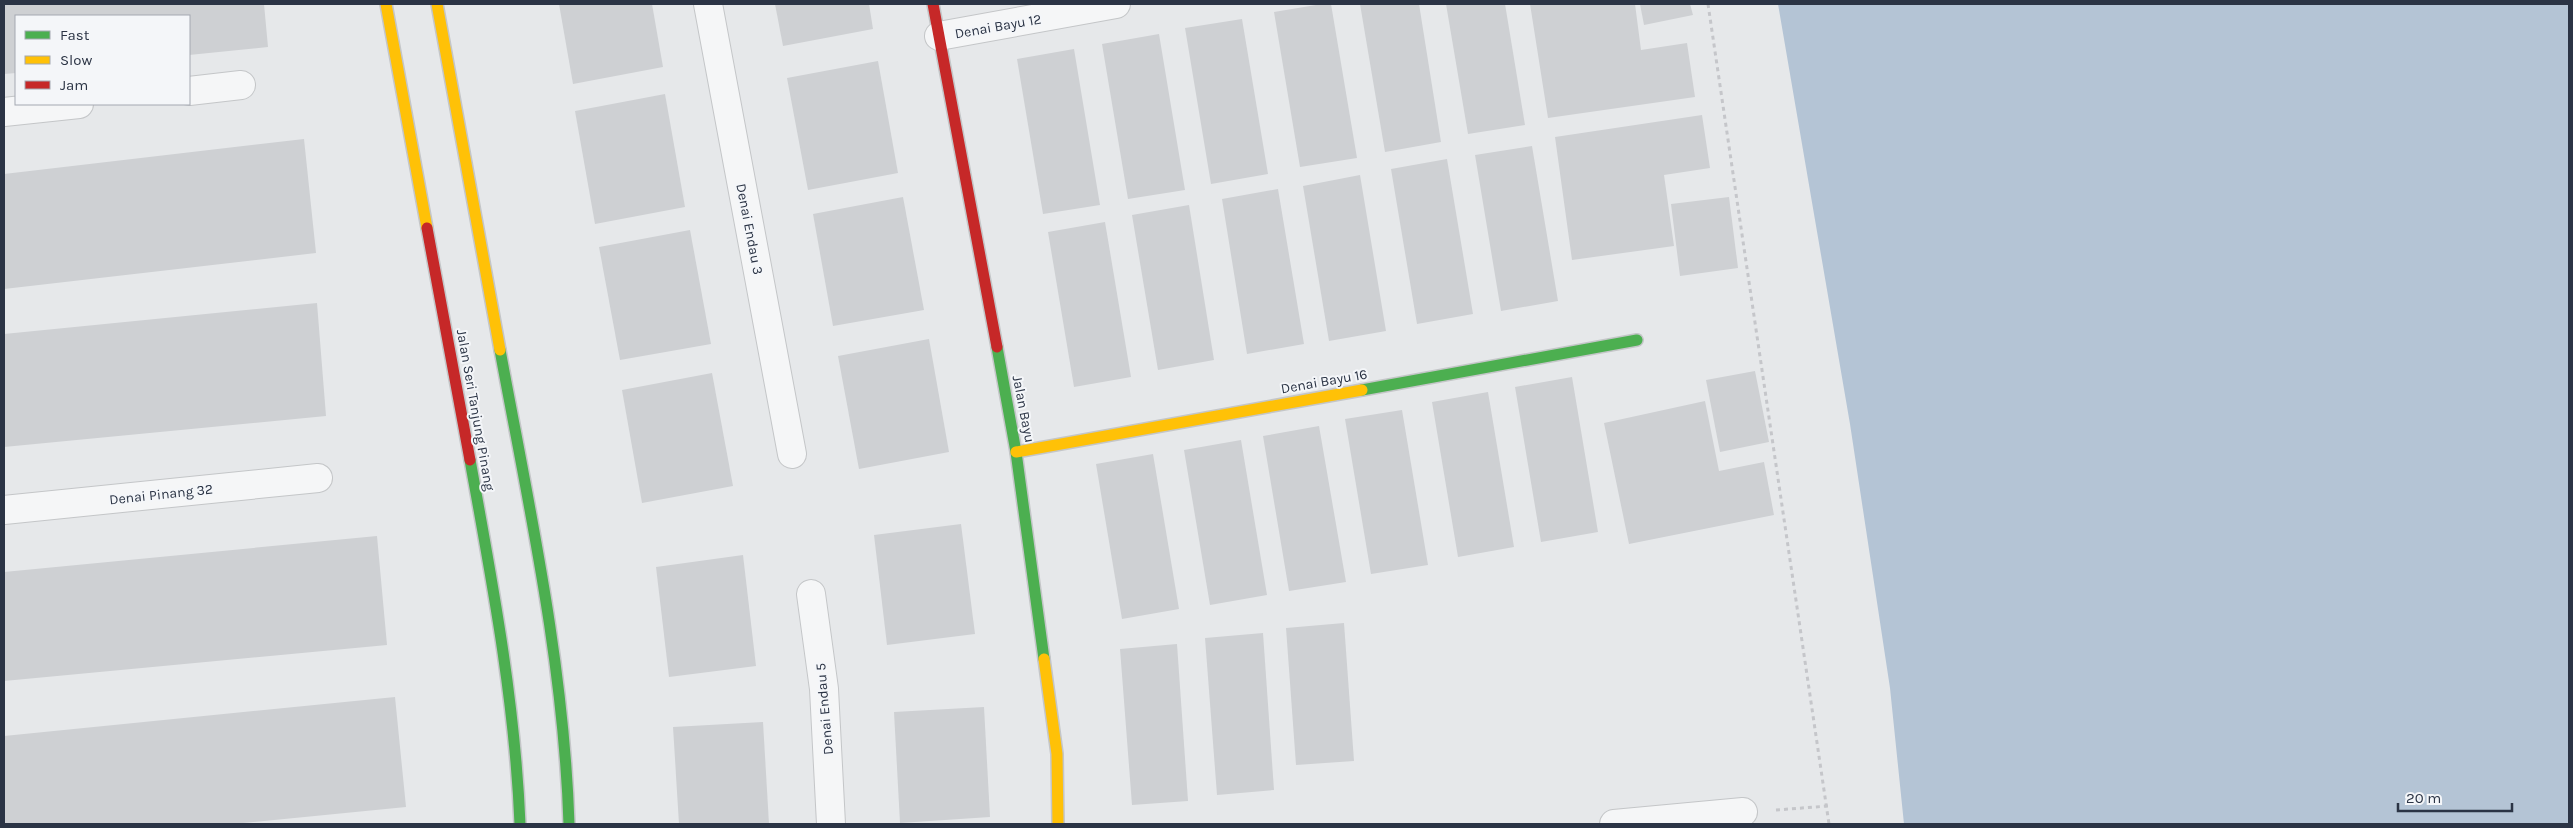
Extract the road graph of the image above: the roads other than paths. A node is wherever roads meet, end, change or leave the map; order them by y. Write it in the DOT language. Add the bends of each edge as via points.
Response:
graph roads {
  1 [pos="386,4"];
  2 [pos="437,4"];
  3 [pos="708,4"];
  4 [pos="932,4"];
  5 [pos="1116,4"];
  6 [pos="939,36"];
  7 [pos="241,85"];
  8 [pos="190,91"];
  9 [pos="70,105"];
  10 [pos="4,112"];
  11 [pos="1636,340"];
  12 [pos="1016,452"];
  13 [pos="792,454"];
  14 [pos="318,478"];
  15 [pos="4,510"];
  16 [pos="811,594"];
  17 [pos="1743,812"];
  18 [pos="520,824"];
  19 [pos="569,824"];
  20 [pos="831,824"];
  21 [pos="1058,824"];
  22 [pos="1614,824"];
  1 -- 18 [label="main road, Jalan Seri Tanjung Pinang" via="502,634 518,774"];
  2 -- 19 [label="main road" via="551,626"];
  3 -- 13 [label="street, Denai Endau 3"];
  4 -- 6 [label="main road, Jalan Bayu"];
  5 -- 6 [label="street, Denai Bayu 12"];
  6 -- 12 [label="main road, Jalan Bayu"];
  7 -- 8 [label="street"];
  9 -- 10 [label="street"];
  11 -- 12 [label="main road, Denai Bayu 16"];
  12 -- 21 [label="main road, Jalan Bayu" via="1057,754"];
  14 -- 15 [label="street, Denai Pinang 32"];
  16 -- 20 [label="street, Denai Endau 5" via="824,689"];
  17 -- 22 [label="street"];
}
